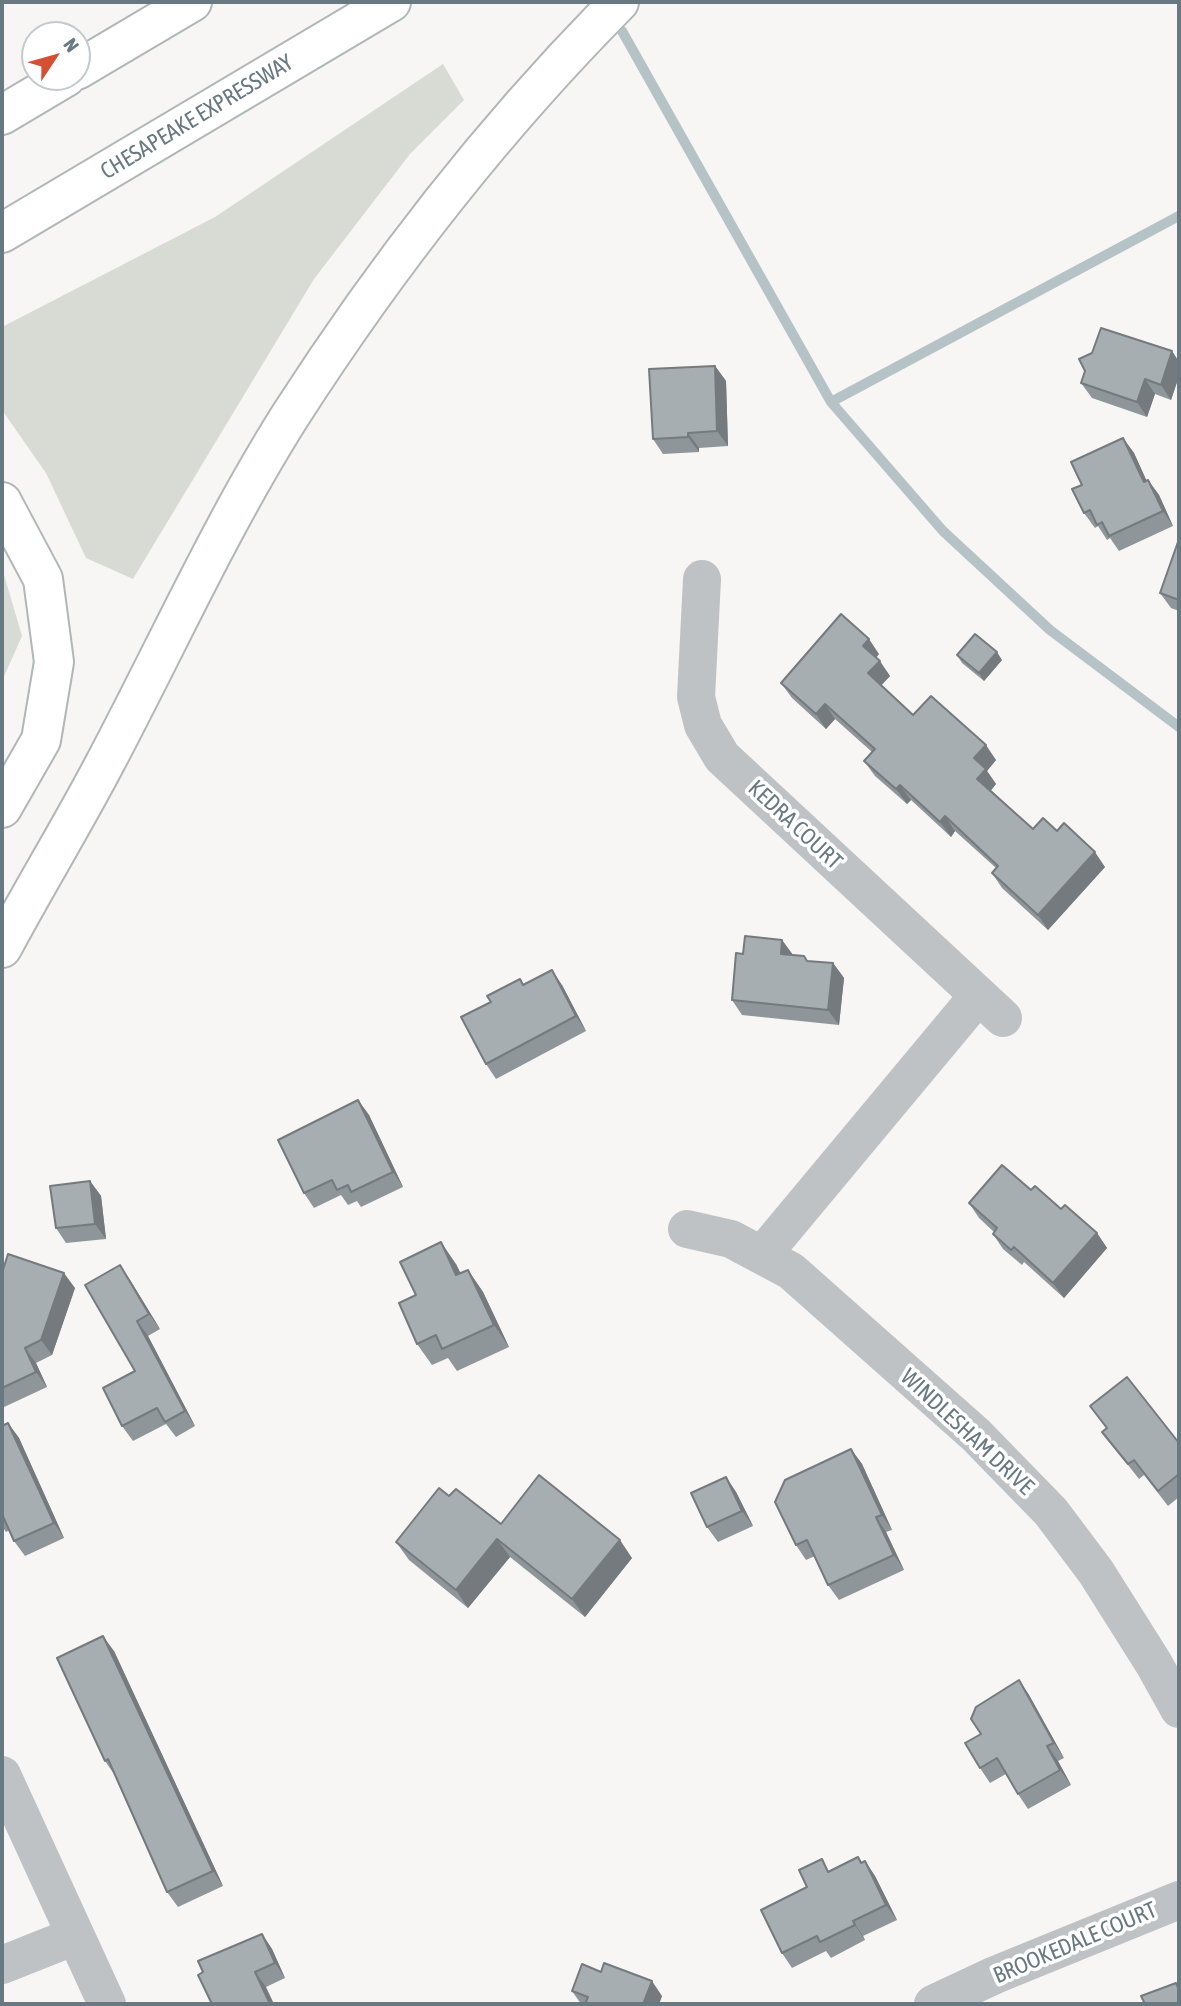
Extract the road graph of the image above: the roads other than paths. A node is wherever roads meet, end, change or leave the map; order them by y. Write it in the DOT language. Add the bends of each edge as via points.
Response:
graph roads {
  1 [pos="192,2"];
  2 [pos="391,2"];
  3 [pos="620,2"];
  4 [pos="91,63"];
  5 [pos="42,91"];
  6 [pos="2,115"];
  7 [pos="2,233"];
  8 [pos="2,502"];
  9 [pos="702,579"];
  10 [pos="2,808"];
  11 [pos="2,948"];
  12 [pos="687,1229"];
  13 [pos="763,1254"];
  14 [pos="1179,1709"];
  15 [pos="2,1775"];
  16 [pos="1179,1900"];
  17 [pos="75,1936"];
  18 [pos="2,1965"];
  19 [pos="107,2004"];
  20 [pos="933,2004"];
  1 -- 4 [label="highway"];
  2 -- 7 [label="highway, CHESAPEAKE EXPRESSWAY"];
  3 -- 11 [label="highway" via="534,92 416,235 345,333 222,535"];
  5 -- 6 [label="highway"];
  8 -- 10 [label="highway" via="43,579 54,662 41,740"];
  9 -- 13 [label="street, KEDRA COURT" via="696,697 703,725 722,757 991,1007"];
  12 -- 13 [label="street, WINDLESHAM DRIVE" via="731,1239"];
  13 -- 14 [label="street, WINDLESHAM DRIVE" via="802,1279 976,1435 1051,1512 1096,1572"];
  15 -- 17 [label="street"];
  16 -- 20 [label="street, BROOKEDALE COURT"];
  17 -- 18 [label="street"];
  17 -- 19 [label="street"];
}
